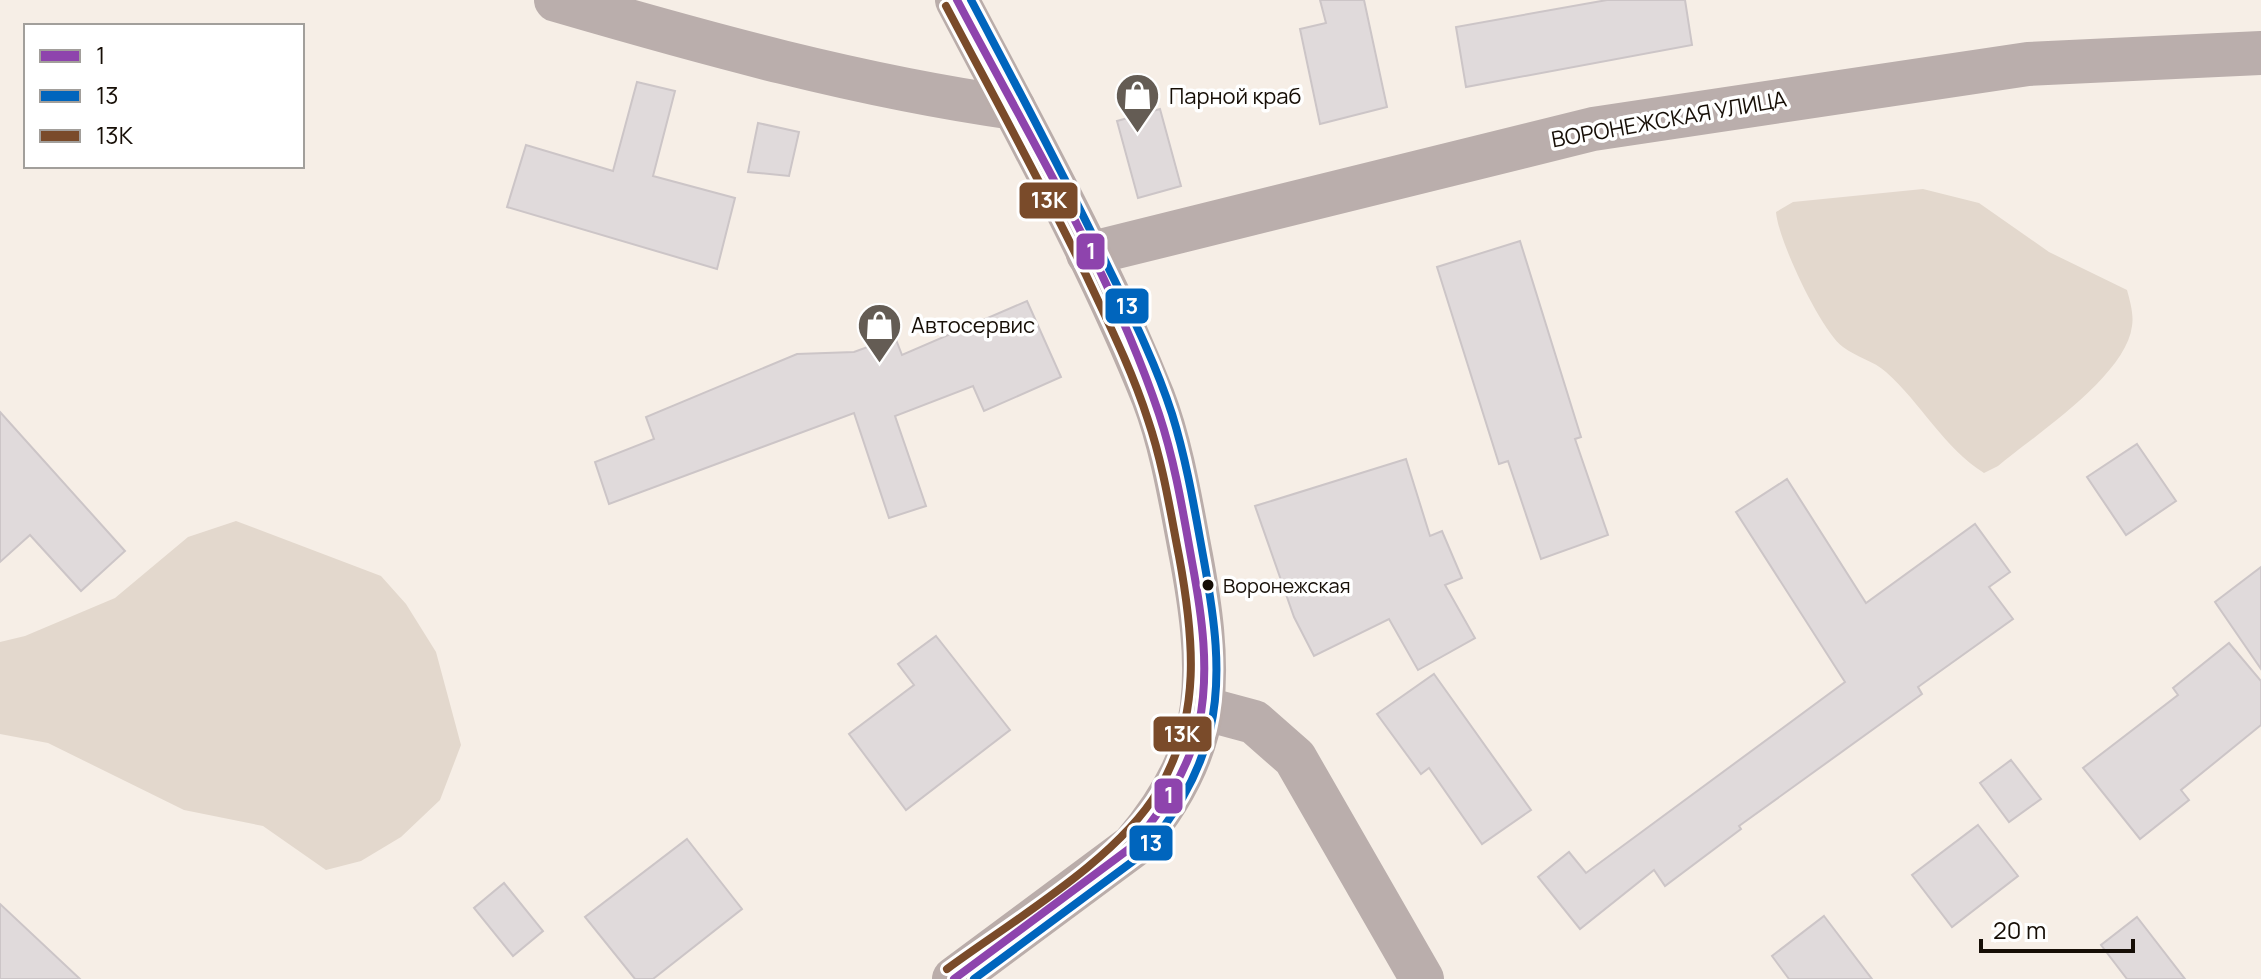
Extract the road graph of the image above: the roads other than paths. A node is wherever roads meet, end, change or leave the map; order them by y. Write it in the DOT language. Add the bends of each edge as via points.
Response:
graph roads {
  1 [pos="556,0"];
  2 [pos="957,0"];
  3 [pos="2261,53"];
  4 [pos="1014,108"];
  5 [pos="1088,254"];
  6 [pos="1202,708"];
  7 [pos="954,979"];
  8 [pos="1422,979"];
  1 -- 4 [label="street" via="753,56 923,95"];
  2 -- 4 [label="main road"];
  3 -- 5 [label="street, ВОРОНЕЖСКАЯ УЛИЦА" via="2028,64 1669,115 1578,132"];
  4 -- 5 [label="main road"];
  5 -- 6 [label="main road" via="1154,399 1175,481 1197,593"];
  6 -- 7 [label="main road" via="1176,785 1133,846"];
  6 -- 8 [label="street" via="1254,722 1295,758"];
}
